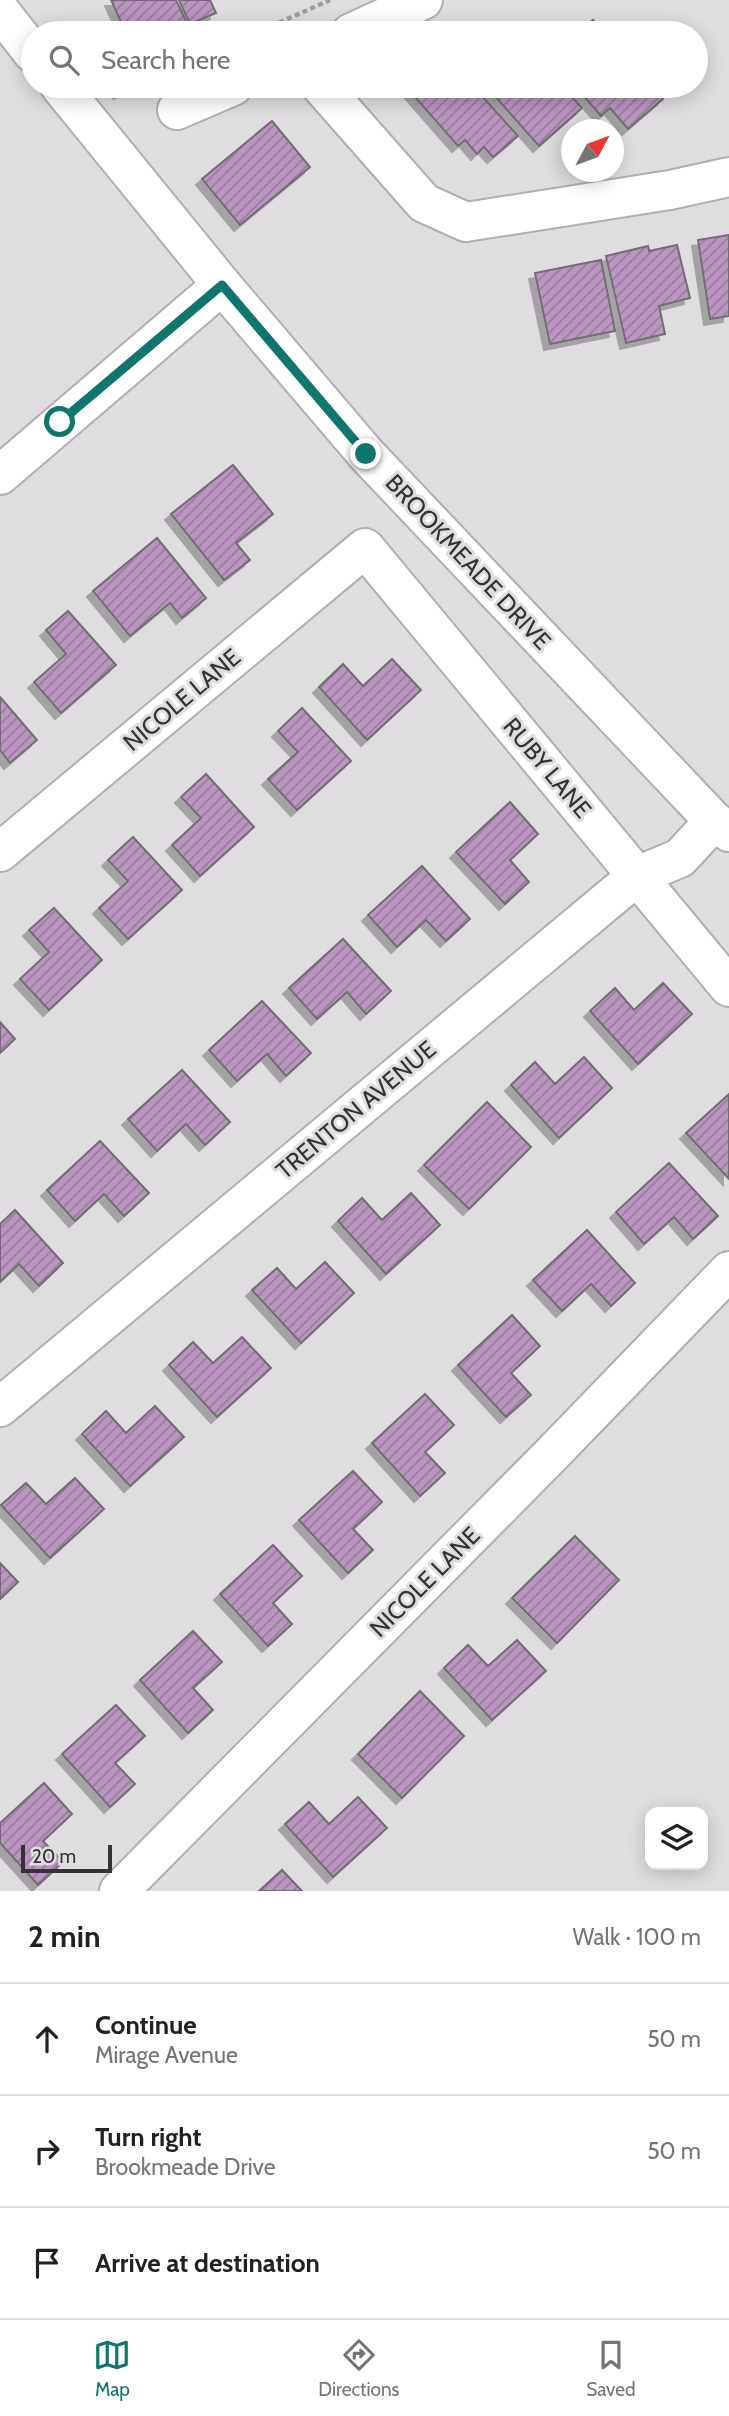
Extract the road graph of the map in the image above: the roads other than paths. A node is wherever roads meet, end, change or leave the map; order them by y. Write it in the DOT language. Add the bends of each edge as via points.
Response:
graph roads {
  1 [pos="423,0"];
  2 [pos="0,12"];
  3 [pos="377,21"];
  4 [pos="21,37"];
  5 [pos="70,98"];
  6 [pos="205,98"];
  7 [pos="332,98"];
  8 [pos="177,110"];
  9 [pos="729,177"];
  10 [pos="222,285"];
  11 [pos="0,475"];
  12 [pos="365,548"];
  13 [pos="722,826"];
  14 [pos="0,852"];
  15 [pos="637,876"];
  16 [pos="729,987"];
  17 [pos="729,1272"];
  18 [pos="0,1407"];
  19 [pos="118,1891"];
  1 -- 3 [label="street"];
  2 -- 4 [label="street"];
  5 -- 10 [label="street, BROOKMEADE DRIVE"];
  6 -- 8 [label="street"];
  7 -- 9 [label="street" via="424,203 466,222"];
  10 -- 11 [label="street"];
  10 -- 13 [label="street, BROOKMEADE DRIVE" via="366,454"];
  12 -- 14 [label="street, NICOLE LANE"];
  12 -- 15 [label="street, RUBY LANE"];
  13 -- 15 [label="street, TRENTON AVENUE" via="680,858"];
  15 -- 16 [label="street, RUBY LANE"];
  15 -- 18 [label="street, TRENTON AVENUE"];
  17 -- 19 [label="street, NICOLE LANE"];
}
